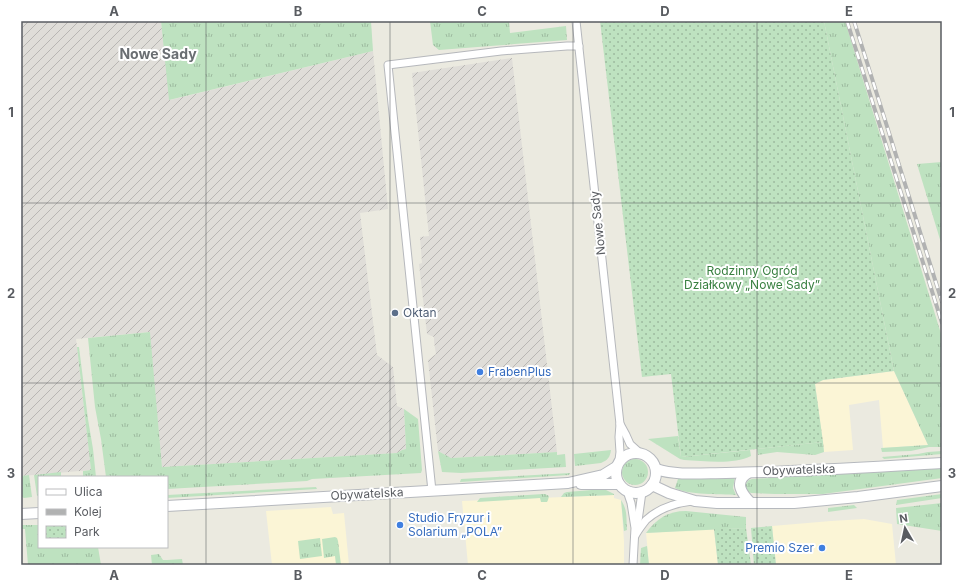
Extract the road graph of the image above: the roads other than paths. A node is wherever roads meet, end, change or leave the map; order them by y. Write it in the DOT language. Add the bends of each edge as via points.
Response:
graph roads {
  1 [pos="576,21"];
  2 [pos="579,46"];
  3 [pos="620,424"];
  4 [pos="640,452"];
  5 [pos="942,463"];
  6 [pos="617,464"];
  7 [pos="656,469"];
  8 [pos="748,472"];
  9 [pos="568,483"];
  10 [pos="619,484"];
  11 [pos="652,485"];
  12 [pos="942,486"];
  13 [pos="432,490"];
  14 [pos="627,491"];
  15 [pos="642,492"];
  16 [pos="695,501"];
  17 [pos="751,503"];
  18 [pos="168,506"];
  19 [pos="38,513"];
  20 [pos="21,514"];
  21 [pos="635,528"];
  22 [pos="635,536"];
  23 [pos="633,565"];
  1 -- 2 [label="street, Nowe Sady"];
  2 -- 3 [label="street, Nowe Sady"];
  2 -- 13 [label="street" via="501,51 388,65"];
  3 -- 4 [label="street, Nowe Sady" via="630,444"];
  3 -- 6 [label="street, Nowe Sady" via="620,452"];
  4 -- 6 [label="main road" via="628,453"];
  4 -- 7 [label="main road" via="651,459"];
  5 -- 8 [label="main road, Obywatelska"];
  6 -- 9 [label="main road, Obywatelska" via="603,475"];
  6 -- 10 [label="main road" via="615,473"];
  7 -- 8 [label="main road, Obywatelska" via="678,473"];
  7 -- 11 [label="main road"];
  8 -- 17 [label="main road" via="742,478 740,488"];
  9 -- 10 [label="main road, Obywatelska"];
  9 -- 13 [label="main road, Obywatelska"];
  10 -- 14 [label="main road"];
  11 -- 15 [label="main road"];
  11 -- 16 [label="main road"];
  12 -- 17 [label="main road" via="814,502"];
  13 -- 18 [label="main road, Obywatelska"];
  14 -- 15 [label="main road"];
  14 -- 21 [label="street"];
  15 -- 21 [label="street"];
  16 -- 17 [label="main road"];
  16 -- 22 [label="street" via="662,510 648,519"];
  19 -- 20 [label="main road"];
  21 -- 22 [label="street"];
  22 -- 23 [label="street"];
}
